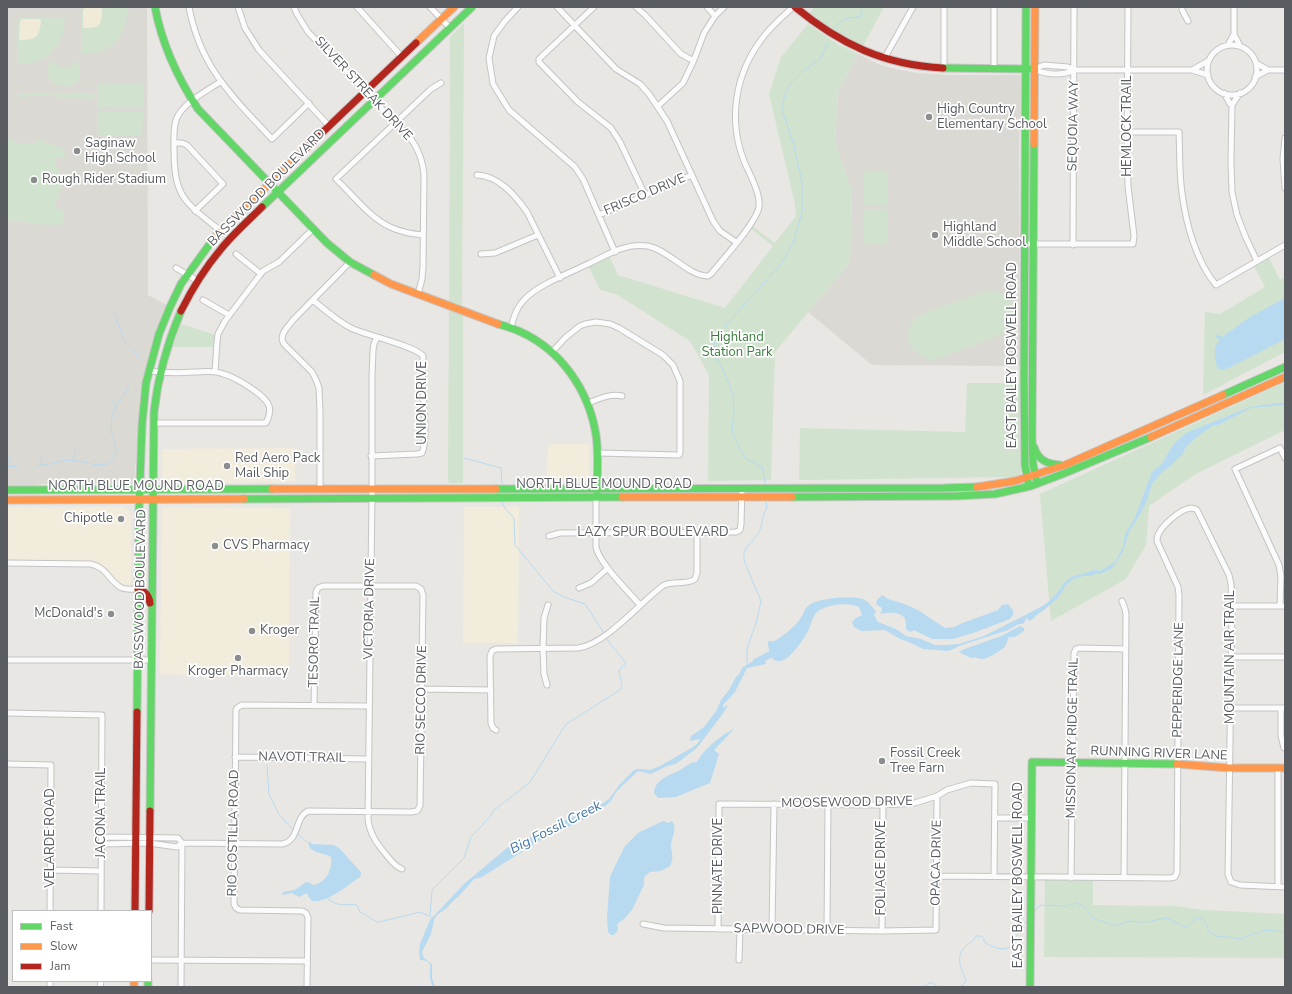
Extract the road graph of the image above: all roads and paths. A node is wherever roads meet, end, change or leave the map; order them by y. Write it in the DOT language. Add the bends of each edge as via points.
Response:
graph roads {
  1 [pos="155,7"];
  2 [pos="189,7"];
  3 [pos="238,7"];
  4 [pos="294,7"];
  5 [pos="357,7"];
  6 [pos="430,7"];
  7 [pos="454,7"];
  8 [pos="472,7"];
  9 [pos="518,7"];
  10 [pos="557,7"];
  11 [pos="594,7"];
  12 [pos="636,7"];
  13 [pos="707,7"];
  14 [pos="724,7"];
  15 [pos="794,7"];
  16 [pos="913,7"];
  17 [pos="944,7"];
  18 [pos="994,7"];
  19 [pos="1026,7"];
  20 [pos="1035,7"];
  21 [pos="1074,7"];
  22 [pos="1128,7"];
  23 [pos="1182,7"];
  24 [pos="1234,7"];
  25 [pos="715,16"];
  26 [pos="442,19"];
  27 [pos="1188,21"];
  28 [pos="574,25"];
  29 [pos="450,28"];
  30 [pos="1234,34"];
  31 [pos="1228,45"];
  32 [pos="1240,46"];
  33 [pos="402,57"];
  34 [pos="884,59"];
  35 [pos="694,60"];
  36 [pos="1208,61"];
  37 [pos="1256,63"];
  38 [pos="944,68"];
  39 [pos="994,69"];
  40 [pos="1026,69"];
  41 [pos="1034,69"];
  42 [pos="1074,70"];
  43 [pos="1128,70"];
  44 [pos="1192,70"];
  45 [pos="1268,70"];
  46 [pos="1285,70"];
  47 [pos="1208,75"];
  48 [pos="1255,77"];
  49 [pos="220,82"];
  50 [pos="441,83"];
  51 [pos="365,92"];
  52 [pos="1224,93"];
  53 [pos="1240,93"];
  54 [pos="193,101"];
  55 [pos="374,101"];
  56 [pos="309,103"];
  57 [pos="1232,105"];
  58 [pos="658,106"];
  59 [pos="395,123"];
  60 [pos="329,126"];
  61 [pos="1128,132"];
  62 [pos="1285,138"];
  63 [pos="174,143"];
  64 [pos="1025,148"];
  65 [pos="1034,148"];
  66 [pos="1029,174"];
  67 [pos="477,175"];
  68 [pos="692,175"];
  69 [pos="270,184"];
  70 [pos="1285,188"];
  71 [pos="277,192"];
  72 [pos="645,195"];
  73 [pos="195,211"];
  74 [pos="598,215"];
  75 [pos="313,229"];
  76 [pos="221,231"];
  77 [pos="424,235"];
  78 [pos="538,235"];
  79 [pos="736,242"];
  80 [pos="1025,244"];
  81 [pos="1033,244"];
  82 [pos="1073,245"];
  83 [pos="1285,245"];
  84 [pos="615,252"];
  85 [pos="236,254"];
  86 [pos="481,254"];
  87 [pos="1257,261"];
  88 [pos="350,262"];
  89 [pos="176,268"];
  90 [pos="1025,270"];
  91 [pos="261,274"];
  92 [pos="187,275"];
  93 [pos="560,278"];
  94 [pos="198,281"];
  95 [pos="418,294"];
  96 [pos="1033,298"];
  97 [pos="1024,299"];
  98 [pos="203,300"];
  99 [pos="313,300"];
  100 [pos="229,315"];
  101 [pos="511,327"];
  102 [pos="1033,331"];
  103 [pos="377,337"];
  104 [pos="552,352"];
  105 [pos="1285,366"];
  106 [pos="149,371"];
  107 [pos="160,372"];
  108 [pos="215,372"];
  109 [pos="1285,377"];
  110 [pos="622,396"];
  111 [pos="588,403"];
  112 [pos="1184,411"];
  113 [pos="1187,421"];
  114 [pos="154,423"];
  115 [pos="1032,436"];
  116 [pos="597,453"];
  117 [pos="371,456"];
  118 [pos="1285,458"];
  119 [pos="1065,465"];
  120 [pos="1033,479"];
  121 [pos="597,488"];
  122 [pos="742,488"];
  123 [pos="874,488"];
  124 [pos="372,489"];
  125 [pos="7,490"];
  126 [pos="31,490"];
  127 [pos="140,490"];
  128 [pos="154,490"];
  129 [pos="320,490"];
  130 [pos="7,495"];
  131 [pos="742,496"];
  132 [pos="828,496"];
  133 [pos="596,498"];
  134 [pos="140,499"];
  135 [pos="154,499"];
  136 [pos="372,499"];
  137 [pos="7,500"];
  138 [pos="1172,518"];
  139 [pos="697,532"];
  140 [pos="596,533"];
  141 [pos="549,536"];
  142 [pos="7,564"];
  143 [pos="608,568"];
  144 [pos="370,586"];
  145 [pos="579,588"];
  146 [pos="421,589"];
  147 [pos="138,590"];
  148 [pos="1122,601"];
  149 [pos="548,605"];
  150 [pos="640,605"];
  151 [pos="1232,606"];
  152 [pos="1283,606"];
  153 [pos="153,611"];
  154 [pos="543,648"];
  155 [pos="1125,649"];
  156 [pos="1232,657"];
  157 [pos="1285,657"];
  158 [pos="7,660"];
  159 [pos="137,660"];
  160 [pos="152,660"];
  161 [pos="547,685"];
  162 [pos="422,690"];
  163 [pos="491,690"];
  164 [pos="314,706"];
  165 [pos="369,706"];
  166 [pos="1231,708"];
  167 [pos="1283,708"];
  168 [pos="7,713"];
  169 [pos="496,730"];
  170 [pos="1284,748"];
  171 [pos="235,757"];
  172 [pos="368,759"];
  173 [pos="1032,762"];
  174 [pos="7,764"];
  175 [pos="1072,764"];
  176 [pos="1125,764"];
  177 [pos="1178,764"];
  178 [pos="1230,768"];
  179 [pos="1282,768"];
  180 [pos="937,796"];
  181 [pos="719,804"];
  182 [pos="774,804"];
  183 [pos="828,804"];
  184 [pos="883,805"];
  185 [pos="368,812"];
  186 [pos="995,818"];
  187 [pos="1031,818"];
  188 [pos="102,837"];
  189 [pos="149,840"];
  190 [pos="136,841"];
  191 [pos="182,843"];
  192 [pos="102,844"];
  193 [pos="234,844"];
  194 [pos="402,869"];
  195 [pos="50,870"];
  196 [pos="101,871"];
  197 [pos="936,876"];
  198 [pos="994,876"];
  199 [pos="1031,876"];
  200 [pos="1071,878"];
  201 [pos="1124,878"];
  202 [pos="1278,886"];
  203 [pos="1285,887"];
  204 [pos="50,910"];
  205 [pos="101,910"];
  206 [pos="135,910"];
  207 [pos="149,910"];
  208 [pos="643,924"];
  209 [pos="718,929"];
  210 [pos="740,929"];
  211 [pos="772,930"];
  212 [pos="827,930"];
  213 [pos="936,930"];
  214 [pos="882,931"];
  215 [pos="152,960"];
  216 [pos="181,960"];
  217 [pos="739,960"];
  218 [pos="307,961"];
  219 [pos="181,987"];
  220 [pos="307,987"];
  221 [pos="1030,987"];
  1 -- 54 [label="main road" via="168,56"];
  2 -- 49 [label="street" via="200,46"];
  3 -- 56 [label="street" via="245,28 258,50"];
  4 -- 51 [label="street, SILVER STREAK DRIVE" via="308,32"];
  5 -- 33 [label="street"];
  6 -- 26 [label="street"];
  7 -- 26 [label="main road, BASSWOOD BOULEVARD"];
  8 -- 29 [label="main road, BASSWOOD BOULEVARD"];
  9 -- 74 [label="street" via="494,36 489,58 493,84 510,110 575,167 584,179"];
  10 -- 28 [label="street"];
  11 -- 28 [label="street"];
  12 -- 35 [label="street" via="681,54"];
  13 -- 25 [label="street"];
  14 -- 25 [label="street"];
  15 -- 34 [label="main road" via="819,27 844,42"];
  15 -- 79 [label="street" via="761,40 748,61 738,88 736,133 740,151 760,201 754,219"];
  16 -- 34 [label="street"];
  17 -- 38 [label="street"];
  18 -- 39 [label="street"];
  19 -- 40 [label="main road, EAST BAILEY BOSWELL ROAD"];
  20 -- 41 [label="main road, EAST BAILEY BOSWELL ROAD"];
  21 -- 42 [label="street, SEQUOIA WAY"];
  22 -- 43 [label="street, HEMLOCK TRAIL"];
  23 -- 27 [label="street"];
  24 -- 30 [label="street"];
  25 -- 35 [label="street" via="704,33"];
  26 -- 29 [label="street"];
  26 -- 33 [label="main road, BASSWOOD BOULEVARD"];
  28 -- 58 [label="street" via="616,69 640,84"];
  28 -- 72 [label="street" via="539,59 539,62 578,102 614,131"];
  29 -- 55 [label="main road, BASSWOOD BOULEVARD"];
  30 -- 31 [label="street"];
  30 -- 32 [label="street"];
  31 -- 32 [label="street"];
  31 -- 36 [label="street" via="1216,50"];
  32 -- 37 [label="street" via="1250,53"];
  33 -- 51 [label="main road, BASSWOOD BOULEVARD"];
  34 -- 38 [label="main road"];
  35 -- 58 [label="street" via="682,83"];
  36 -- 44 [label="street"];
  36 -- 47 [label="street"];
  37 -- 45 [label="street"];
  37 -- 48 [label="street"];
  38 -- 39 [label="main road"];
  39 -- 40 [label="main road"];
  40 -- 41 [label="main road"];
  40 -- 64 [label="main road, EAST BAILEY BOSWELL ROAD"];
  41 -- 42 [label="street" via="1044,65"];
  41 -- 42 [label="street" via="1043,73 1068,74"];
  41 -- 65 [label="main road, EAST BAILEY BOSWELL ROAD"];
  42 -- 43 [label="street"];
  42 -- 82 [label="street, SEQUOIA WAY"];
  43 -- 44 [label="street"];
  43 -- 61 [label="street, HEMLOCK TRAIL"];
  44 -- 47 [label="street"];
  45 -- 46 [label="street"];
  45 -- 48 [label="street"];
  47 -- 52 [label="street" via="1213,86"];
  48 -- 53 [label="street" via="1252,84"];
  49 -- 54 [label="street"];
  49 -- 56 [label="street" via="272,139"];
  50 -- 59 [label="street" via="430,89"];
  51 -- 55 [label="street, SILVER STREAK DRIVE"];
  51 -- 60 [label="main road, BASSWOOD BOULEVARD"];
  52 -- 53 [label="street"];
  52 -- 57 [label="street"];
  53 -- 57 [label="street"];
  54 -- 63 [label="street" via="176,118"];
  54 -- 69 [label="main road"];
  55 -- 59 [label="street, SILVER STREAK DRIVE"];
  55 -- 71 [label="main road, BASSWOOD BOULEVARD"];
  56 -- 60 [label="street"];
  57 -- 87 [label="street" via="1232,192 1237,215"];
  58 -- 68 [label="street"];
  59 -- 77 [label="street, SILVER STREAK DRIVE" via="414,143 422,162"];
  59 -- 77 [label="street" via="336,179 382,222 401,231"];
  60 -- 69 [label="main road, BASSWOOD BOULEVARD"];
  61 -- 82 [label="street, HEMLOCK TRAIL" via="1128,186 1133,244"];
  61 -- 87 [label="street" via="1179,132 1182,193 1191,233 1208,276 1216,285"];
  62 -- 70 [label="street"];
  63 -- 73 [label="street" via="176,182 184,198"];
  63 -- 73 [label="street" via="187,145 223,184"];
  64 -- 65 [label="main road"];
  64 -- 66 [label="main road, EAST BAILEY BOSWELL ROAD"];
  65 -- 66 [label="main road, EAST BAILEY BOSWELL ROAD"];
  66 -- 80 [label="main road, EAST BAILEY BOSWELL ROAD"];
  66 -- 81 [label="main road, EAST BAILEY BOSWELL ROAD"];
  67 -- 78 [label="street" via="491,177 513,194 527,212"];
  68 -- 72 [label="street, FRISCO DRIVE"];
  68 -- 79 [label="street" via="717,229"];
  69 -- 71 [label="main road"];
  69 -- 76 [label="main road, BASSWOOD BOULEVARD"];
  71 -- 75 [label="main road"];
  71 -- 94 [label="main road, BASSWOOD BOULEVARD" via="214,256"];
  72 -- 74 [label="street, FRISCO DRIVE"];
  73 -- 76 [label="street"];
  74 -- 84 [label="street"];
  75 -- 88 [label="main road"];
  75 -- 91 [label="street" via="278,262"];
  76 -- 92 [label="main road, BASSWOOD BOULEVARD"];
  77 -- 95 [label="street, SILVER STREAK DRIVE" via="423,273"];
  78 -- 86 [label="street" via="495,253"];
  78 -- 93 [label="street"];
  79 -- 84 [label="street" via="708,276 694,272 653,247 625,247"];
  80 -- 81 [label="street"];
  80 -- 90 [label="main road, EAST BAILEY BOSWELL ROAD"];
  81 -- 82 [label="street"];
  81 -- 96 [label="main road, EAST BAILEY BOSWELL ROAD"];
  83 -- 87 [label="street"];
  84 -- 93 [label="street"];
  85 -- 91 [label="street"];
  88 -- 95 [label="main road"];
  88 -- 99 [label="street"];
  89 -- 92 [label="street"];
  90 -- 96 [label="main road" via="1030,274 1030,292"];
  90 -- 97 [label="main road, EAST BAILEY BOSWELL ROAD"];
  91 -- 100 [label="street"];
  92 -- 94 [label="street"];
  92 -- 106 [label="main road, BASSWOOD BOULEVARD" via="164,321"];
  93 -- 101 [label="street" via="536,290 524,300 518,307"];
  94 -- 107 [label="main road, BASSWOOD BOULEVARD" via="176,322"];
  95 -- 101 [label="main road"];
  96 -- 102 [label="main road, EAST BAILEY BOSWELL ROAD"];
  97 -- 102 [label="main road" via="1028,310 1028,329"];
  97 -- 120 [label="main road, EAST BAILEY BOSWELL ROAD" via="1025,465"];
  98 -- 100 [label="street"];
  99 -- 103 [label="street, UNION DRIVE" via="350,328"];
  99 -- 129 [label="street" via="286,329 282,339 312,372 319,388"];
  100 -- 108 [label="street" via="218,334"];
  101 -- 104 [label="main road"];
  102 -- 115 [label="main road, EAST BAILEY BOSWELL ROAD"];
  103 -- 117 [label="street, VICTORIA DRIVE" via="372,350"];
  103 -- 117 [label="street, UNION DRIVE" via="423,356 424,450 420,454"];
  104 -- 111 [label="main road" via="575,378"];
  104 -- 116 [label="street" via="580,326 596,322 619,328 664,355 673,364 680,381 679,455"];
  105 -- 112 [label="main road, NORTH BLUE MOUND ROAD"];
  106 -- 107 [label="street"];
  106 -- 127 [label="main road, BASSWOOD BOULEVARD" via="142,420"];
  107 -- 108 [label="street"];
  107 -- 114 [label="main road, BASSWOOD BOULEVARD"];
  108 -- 114 [label="street" via="248,385 267,400 270,416 266,423"];
  109 -- 113 [label="main road, NORTH BLUE MOUND ROAD"];
  110 -- 111 [label="street" via="610,395"];
  111 -- 116 [label="main road" via="596,434"];
  112 -- 113 [label="main road"];
  112 -- 119 [label="main road, NORTH BLUE MOUND ROAD"];
  113 -- 120 [label="main road, NORTH BLUE MOUND ROAD" via="1110,454"];
  114 -- 128 [label="main road, BASSWOOD BOULEVARD"];
  115 -- 119 [label="main road" via="1035,451 1041,460 1051,465"];
  115 -- 120 [label="main road, EAST BAILEY BOSWELL ROAD"];
  116 -- 121 [label="main road"];
  117 -- 124 [label="street, VICTORIA DRIVE"];
  118 -- 152 [label="street" via="1280,448 1235,469 1279,565"];
  119 -- 120 [label="main road, NORTH BLUE MOUND ROAD"];
  120 -- 123 [label="main road, NORTH BLUE MOUND ROAD" via="966,488"];
  120 -- 132 [label="main road, NORTH BLUE MOUND ROAD" via="1029,486 1007,492 969,496"];
  121 -- 122 [label="main road, NORTH BLUE MOUND ROAD"];
  121 -- 124 [label="main road, NORTH BLUE MOUND ROAD"];
  121 -- 133 [label="main road"];
  122 -- 123 [label="main road, NORTH BLUE MOUND ROAD"];
  122 -- 131 [label="street, LAZY SPUR BOULEVARD"];
  123 -- 132 [label="main road" via="874,491 870,492 837,493"];
  124 -- 129 [label="main road, NORTH BLUE MOUND ROAD"];
  124 -- 136 [label="street, VICTORIA DRIVE"];
  125 -- 126 [label="main road, NORTH BLUE MOUND ROAD"];
  126 -- 127 [label="main road, NORTH BLUE MOUND ROAD"];
  126 -- 130 [label="main road" via="25,495"];
  127 -- 128 [label="main road, NORTH BLUE MOUND ROAD"];
  127 -- 134 [label="main road, BASSWOOD BOULEVARD"];
  128 -- 129 [label="main road, NORTH BLUE MOUND ROAD"];
  128 -- 135 [label="main road, BASSWOOD BOULEVARD"];
  131 -- 132 [label="main road, NORTH BLUE MOUND ROAD"];
  131 -- 133 [label="main road, NORTH BLUE MOUND ROAD"];
  131 -- 139 [label="street, LAZY SPUR BOULEVARD" via="741,528 738,531"];
  133 -- 136 [label="main road, NORTH BLUE MOUND ROAD"];
  133 -- 140 [label="street"];
  134 -- 135 [label="main road, NORTH BLUE MOUND ROAD"];
  134 -- 137 [label="main road, NORTH BLUE MOUND ROAD"];
  134 -- 147 [label="main road, BASSWOOD BOULEVARD"];
  135 -- 136 [label="main road, NORTH BLUE MOUND ROAD"];
  135 -- 153 [label="main road, BASSWOOD BOULEVARD"];
  136 -- 144 [label="street, VICTORIA DRIVE"];
  138 -- 151 [label="street, MOUNTAIN AIR TRAIL" via="1190,508 1197,510 1228,575"];
  138 -- 177 [label="street, PEPPERIDGE LANE" via="1159,532 1157,540 1178,587 1179,595"];
  139 -- 140 [label="street, LAZY SPUR BOULEVARD"];
  139 -- 150 [label="street" via="695,579 664,585"];
  140 -- 141 [label="street, LAZY SPUR BOULEVARD" via="560,533"];
  140 -- 143 [label="street" via="598,553"];
  142 -- 147 [label="street" via="91,564 102,568 120,587"];
  143 -- 145 [label="street" via="591,583"];
  143 -- 150 [label="street"];
  144 -- 146 [label="street, TESORO TRAIL" via="416,586"];
  144 -- 164 [label="street, TESORO TRAIL" via="320,586 317,589"];
  144 -- 165 [label="street, VICTORIA DRIVE"];
  146 -- 162 [label="street, RIO SECCO DRIVE"];
  147 -- 153 [label="main road" via="148,594"];
  147 -- 159 [label="main road, BASSWOOD BOULEVARD"];
  148 -- 155 [label="street" via="1126,614"];
  149 -- 154 [label="street" via="544,618"];
  150 -- 154 [label="street" via="599,639 582,647"];
  151 -- 152 [label="street"];
  151 -- 156 [label="street, MOUNTAIN AIR TRAIL"];
  153 -- 160 [label="main road, BASSWOOD BOULEVARD"];
  154 -- 161 [label="street"];
  154 -- 163 [label="street" via="494,650 490,656"];
  155 -- 175 [label="street, MISSIONARY RIDGE TRAIL" via="1079,648 1074,653"];
  155 -- 176 [label="street"];
  156 -- 157 [label="street"];
  156 -- 166 [label="street, MOUNTAIN AIR TRAIL"];
  158 -- 159 [label="street"];
  159 -- 160 [label="street"];
  159 -- 190 [label="main road, BASSWOOD BOULEVARD"];
  160 -- 189 [label="main road, BASSWOOD BOULEVARD"];
  162 -- 163 [label="street"];
  162 -- 185 [label="street, RIO SECCO DRIVE" via="420,806 417,811 411,812"];
  163 -- 169 [label="street" via="491,723"];
  164 -- 165 [label="street"];
  164 -- 171 [label="street, RIO COSTILLA ROAD" via="242,705 237,708"];
  165 -- 172 [label="street, VICTORIA DRIVE"];
  166 -- 167 [label="street"];
  166 -- 178 [label="street, MOUNTAIN AIR TRAIL"];
  167 -- 170 [label="street" via="1281,736"];
  168 -- 188 [label="street, JACONA TRAIL" via="102,715"];
  171 -- 172 [label="street, NAVOTI TRAIL"];
  171 -- 193 [label="street, RIO COSTILLA ROAD"];
  172 -- 185 [label="street, VICTORIA DRIVE"];
  173 -- 175 [label="main road, RUNNING RIVER LANE"];
  173 -- 187 [label="main road, EAST BAILEY BOSWELL ROAD"];
  174 -- 195 [label="street, VELARDE ROAD" via="51,765"];
  175 -- 176 [label="main road, RUNNING RIVER LANE"];
  175 -- 200 [label="street, MISSIONARY RIDGE TRAIL"];
  176 -- 177 [label="main road, RUNNING RIVER LANE"];
  176 -- 201 [label="street"];
  177 -- 178 [label="main road, RUNNING RIVER LANE"];
  177 -- 201 [label="street, PEPPERIDGE LANE" via="1177,872 1170,878"];
  178 -- 179 [label="main road, RUNNING RIVER LANE"];
  178 -- 202 [label="street, MOUNTAIN AIR TRAIL" via="1229,879 1240,885"];
  179 -- 202 [label="street"];
  180 -- 184 [label="street, MOOSEWOOD DRIVE" via="915,803"];
  180 -- 186 [label="street, MOOSEWOOD DRIVE" via="947,790 971,783 995,784"];
  180 -- 197 [label="street, OPACA DRIVE"];
  181 -- 182 [label="street, MOOSEWOOD DRIVE"];
  181 -- 209 [label="street, PINNATE DRIVE"];
  182 -- 183 [label="street, MOOSEWOOD DRIVE"];
  182 -- 211 [label="street"];
  183 -- 184 [label="street, MOOSEWOOD DRIVE"];
  183 -- 212 [label="street"];
  184 -- 214 [label="street, FOLIAGE DRIVE"];
  185 -- 193 [label="street" via="311,811 305,813 289,842"];
  185 -- 194 [label="street, VICTORIA DRIVE" via="369,828 374,839"];
  186 -- 187 [label="street"];
  186 -- 198 [label="street"];
  187 -- 199 [label="main road, EAST BAILEY BOSWELL ROAD"];
  188 -- 190 [label="street"];
  188 -- 192 [label="street, JACONA TRAIL"];
  189 -- 190 [label="street"];
  189 -- 191 [label="street" via="177,846"];
  189 -- 191 [label="street" via="178,838"];
  189 -- 207 [label="main road, BASSWOOD BOULEVARD"];
  190 -- 192 [label="street"];
  190 -- 206 [label="main road, BASSWOOD BOULEVARD"];
  191 -- 193 [label="street"];
  191 -- 216 [label="street"];
  192 -- 196 [label="street, JACONA TRAIL"];
  193 -- 218 [label="street, RIO COSTILLA ROAD" via="234,906 240,910 306,912"];
  195 -- 196 [label="street"];
  195 -- 204 [label="street, VELARDE ROAD"];
  196 -- 205 [label="street, JACONA TRAIL"];
  197 -- 198 [label="street, PEPPERIDGE LANE"];
  197 -- 213 [label="street, OPACA DRIVE"];
  198 -- 199 [label="street, PEPPERIDGE LANE"];
  199 -- 200 [label="street, PEPPERIDGE LANE"];
  199 -- 221 [label="main road, EAST BAILEY BOSWELL ROAD"];
  200 -- 201 [label="street, PEPPERIDGE LANE"];
  202 -- 203 [label="street"];
  208 -- 209 [label="street, SAPWOOD DRIVE" via="664,928"];
  209 -- 210 [label="street, SAPWOOD DRIVE"];
  210 -- 211 [label="street, SAPWOOD DRIVE"];
  210 -- 217 [label="street"];
  211 -- 212 [label="street, SAPWOOD DRIVE"];
  212 -- 214 [label="street, SAPWOOD DRIVE"];
  213 -- 214 [label="street, SAPWOOD DRIVE"];
  215 -- 216 [label="street"];
  216 -- 218 [label="street"];
  216 -- 219 [label="street"];
  218 -- 220 [label="street, RIO COSTILLA ROAD"];
}
